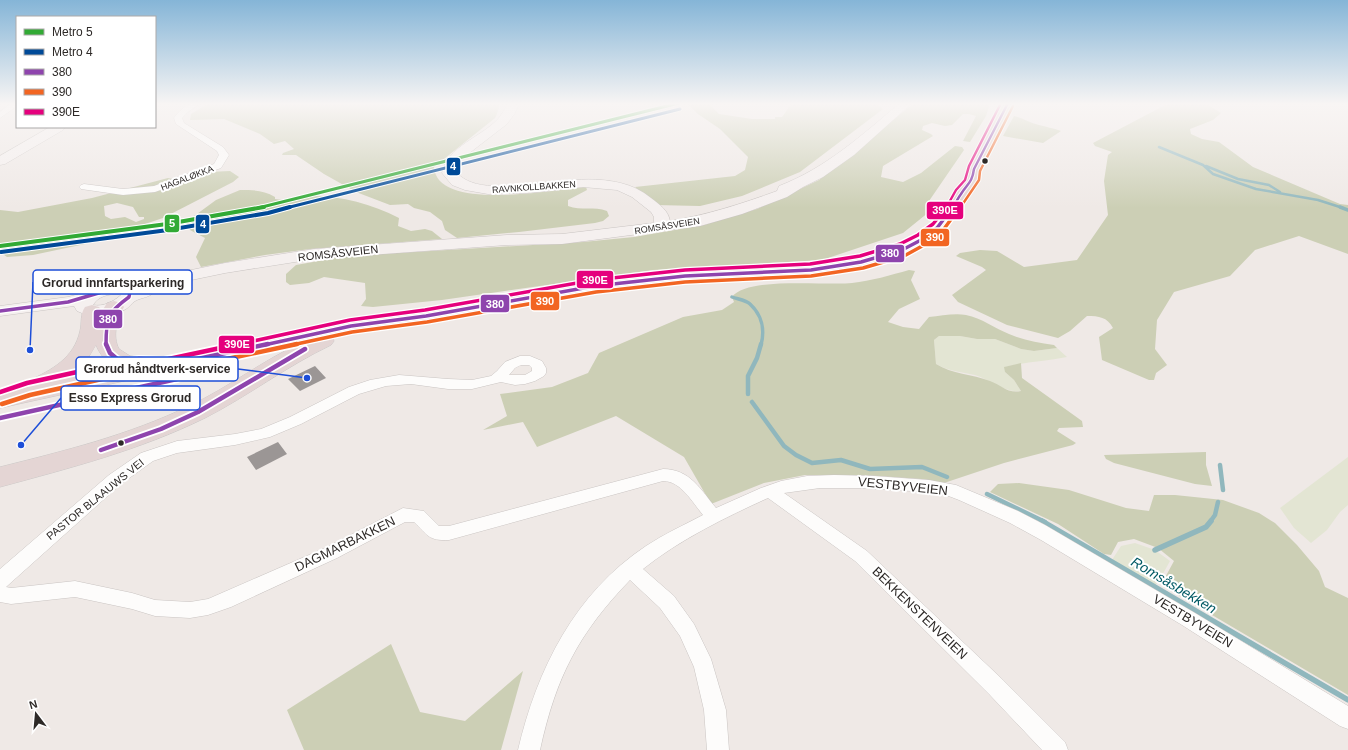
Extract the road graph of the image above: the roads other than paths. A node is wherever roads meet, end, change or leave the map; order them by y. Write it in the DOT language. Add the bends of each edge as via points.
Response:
graph roads {
  1 [pos="40,138"];
  2 [pos="202,138"];
  3 [pos="482,138"];
  4 [pos="865,138"];
  5 [pos="990,138"];
  6 [pos="0,161"];
  7 [pos="84,187"];
  8 [pos="659,222"];
  9 [pos="123,298"];
  10 [pos="88,305"];
  11 [pos="0,311"];
  12 [pos="426,316"];
  13 [pos="0,318"];
  14 [pos="327,340"];
  15 [pos="165,366"];
  16 [pos="501,377"];
  17 [pos="0,399"];
  18 [pos="0,411"];
  19 [pos="0,477"];
  20 [pos="770,491"];
  21 [pos="714,518"];
  22 [pos="630,569"];
  23 [pos="0,581"];
  24 [pos="0,594"];
  25 [pos="1348,718"];
  26 [pos="529,750"];
  27 [pos="718,750"];
  28 [pos="1057,750"];
  1 -- 6 [label="street"];
  2 -- 7 [label="street, HAGALØKKA" via="220,149 224,155 218,166 155,190 122,192"];
  3 -- 8 [label="street, RAVNKOLLBAKKEN" via="451,163 449,173 455,181 472,188 497,191 578,183 608,184 630,189 638,194 646,201 647,209"];
  4 -- 8 [label="street, ROMSÅSVEIEN" via="834,164 797,185"];
  5 -- 12 [label="highway" via="974,169 972,181 961,193 947,218 929,234 902,250 856,264 811,270 624,282 516,298"];
  8 -- 9 [label="street, ROMSÅSVEIEN" via="583,237 314,254 225,268 170,280"];
  9 -- 10 [label="street, ROMSÅSVEIEN"];
  9 -- 15 [label="highway" via="109,317 105,338 109,351 113,356 130,364"];
  10 -- 11 [label="street" via="68,302"];
  10 -- 13 [label="street"];
  10 -- 17 [label="highway" via="91,327 80,357 47,381"];
  12 -- 14 [label="highway"];
  12 -- 15 [label="highway" via="351,326"];
  14 -- 18 [label="highway"];
  14 -- 19 [label="highway" via="304,350 211,405 161,429 101,450"];
  15 -- 17 [label="highway"];
  16 -- 23 [label="street, PASTOR BLAAUWS VEI" via="467,386 409,379 376,383 343,394 285,425 264,433 244,438 190,444 162,451 145,458 113,482 48,536"];
  20 -- 21 [label="street, VESTBYVEIEN"];
  20 -- 25 [label="street, VESTBYVEIEN" via="823,481 862,481 945,489 964,494 1022,520 1178,612"];
  20 -- 28 [label="street, BEKKENSTENVEIEN" via="840,539 867,561"];
  21 -- 22 [label="street, VESTBYVEIEN" via="667,541"];
  21 -- 24 [label="street, DAGMARBAKKEN" via="684,481 672,475 663,475 449,533 433,532 418,516 403,515 331,553 208,607 190,610 155,608 75,589 11,596"];
  22 -- 26 [label="street, VESTBYVEIEN" via="591,608 573,634 552,673 532,731"];
  22 -- 27 [label="street" via="667,602 687,630 704,666 716,710"];
}
